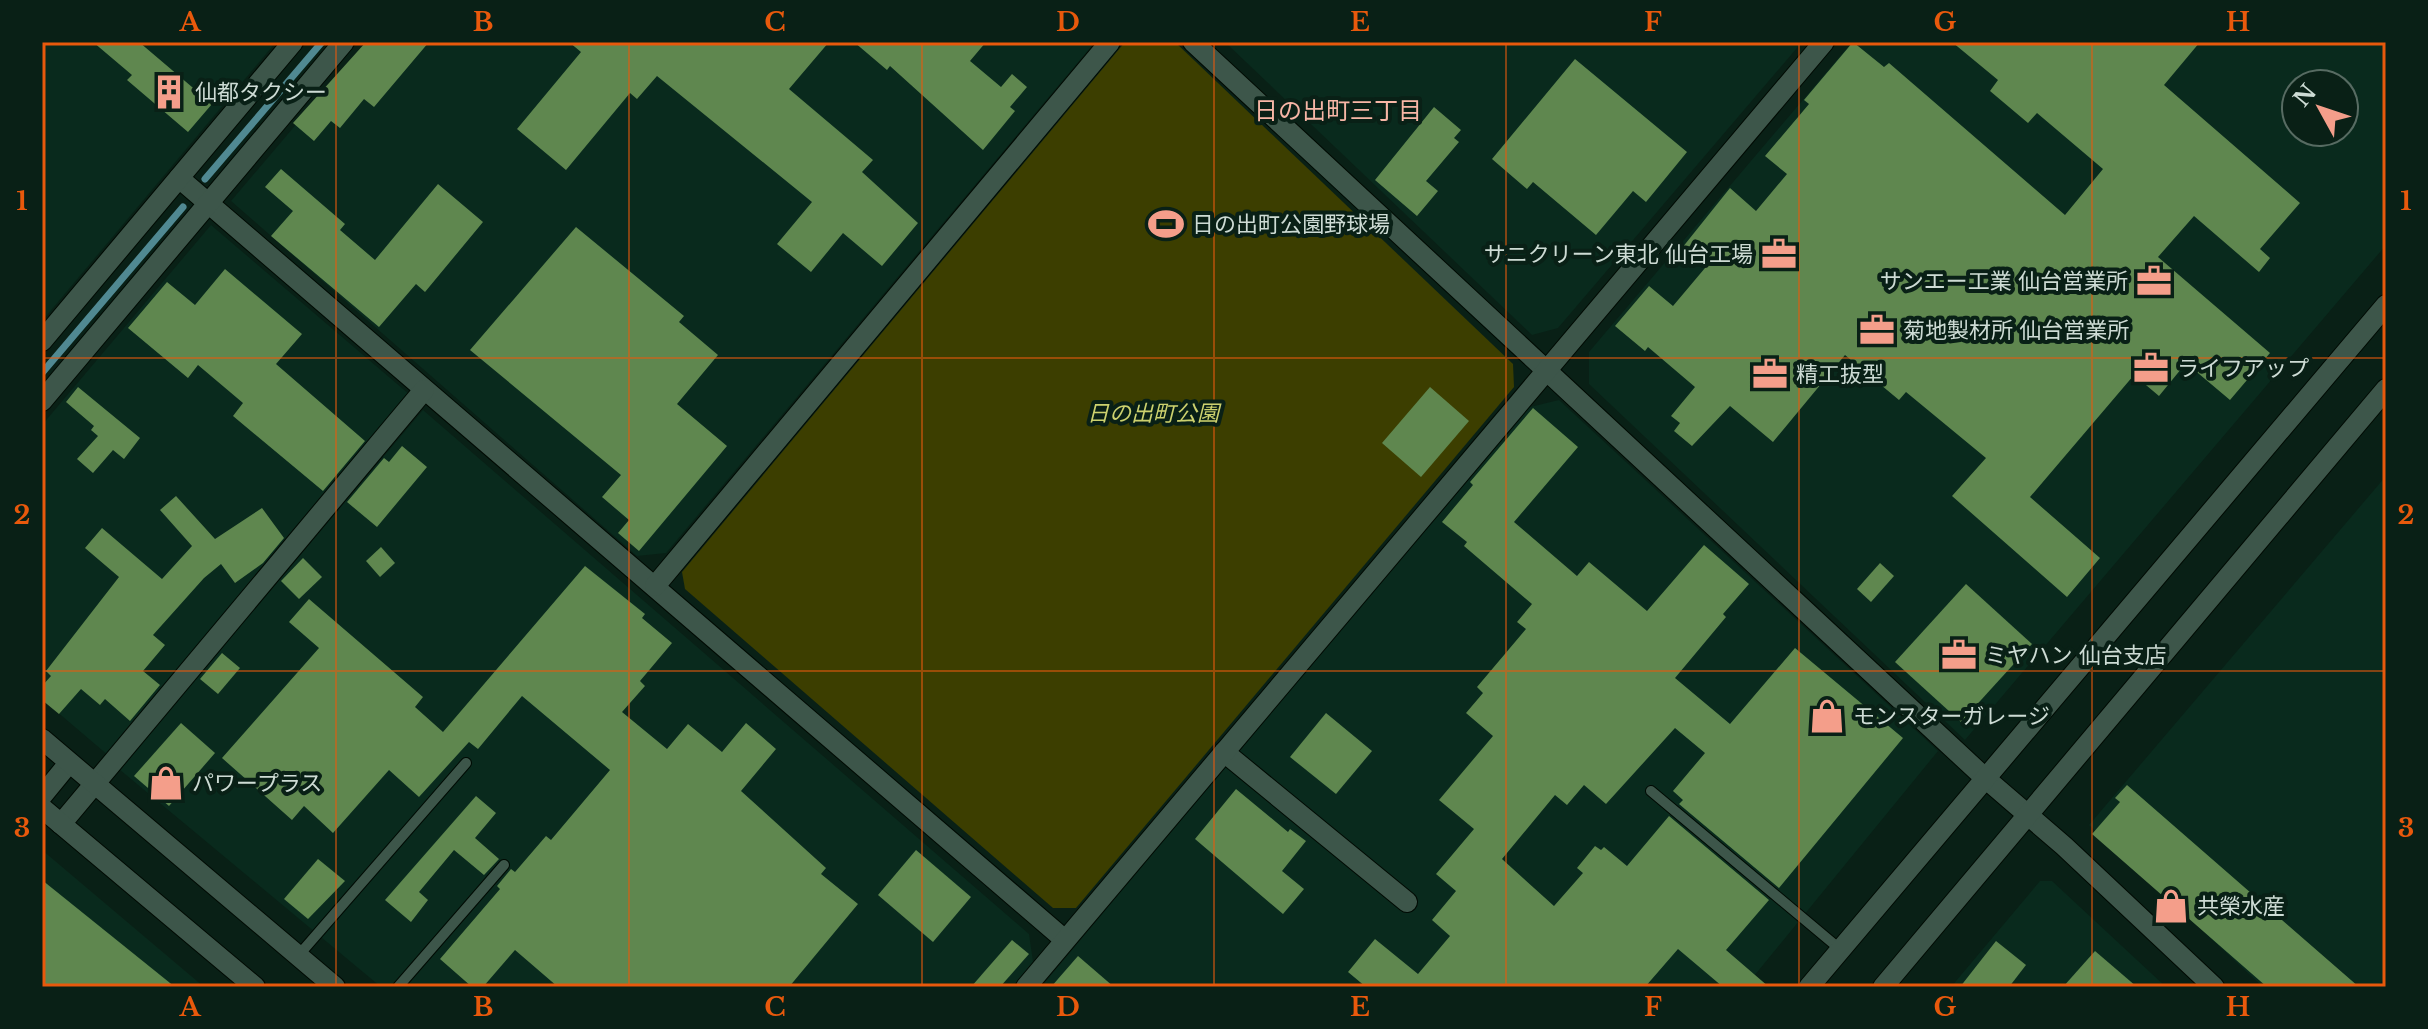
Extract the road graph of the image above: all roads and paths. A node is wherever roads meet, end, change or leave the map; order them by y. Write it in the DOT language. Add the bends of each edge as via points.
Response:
graph roads {
  1 [pos="293,42"];
  2 [pos="344,42"];
  3 [pos="1110,42"];
  4 [pos="1193,42"];
  5 [pos="1824,42"];
  6 [pos="179,178"];
  7 [pos="208,203"];
  8 [pos="2386,305"];
  9 [pos="42,341"];
  10 [pos="1548,370"];
  11 [pos="2386,389"];
  12 [pos="424,390"];
  13 [pos="42,401"];
  14 [pos="655,586"];
  15 [pos="42,739"];
  16 [pos="1224,752"];
  17 [pos="69,763"];
  18 [pos="466,763"];
  19 [pos="1985,778"];
  20 [pos="95,786"];
  21 [pos="1651,791"];
  22 [pos="42,796"];
  23 [pos="42,808"];
  24 [pos="2027,814"];
  25 [pos="61,824"];
  26 [pos="504,865"];
  27 [pos="1407,902"];
  28 [pos="1065,940"];
  29 [pos="1841,950"];
  30 [pos="298,956"];
  31 [pos="255,987"];
  32 [pos="335,987"];
  33 [pos="398,987"];
  34 [pos="1026,987"];
  35 [pos="1809,987"];
  36 [pos="1883,987"];
  37 [pos="2214,987"];
  1 -- 6 [label="street"];
  2 -- 7 [label="street"];
  3 -- 14 [label="street"];
  4 -- 10 [label="street"];
  5 -- 10 [label="street"];
  6 -- 7 [label="street"];
  6 -- 9 [label="street"];
  7 -- 12 [label="street"];
  7 -- 13 [label="street"];
  8 -- 19 [label="street"];
  10 -- 16 [label="street"];
  10 -- 19 [label="street"];
  11 -- 24 [label="street"];
  12 -- 14 [label="street"];
  12 -- 20 [label="street"];
  14 -- 28 [label="street"];
  15 -- 17 [label="street"];
  16 -- 27 [label="street"];
  16 -- 28 [label="street"];
  17 -- 20 [label="street"];
  17 -- 22 [label="street"];
  18 -- 30 [label="lane"];
  19 -- 24 [label="street"];
  19 -- 29 [label="street"];
  20 -- 25 [label="street"];
  20 -- 30 [label="street"];
  21 -- 29 [label="lane"];
  23 -- 25 [label="street"];
  24 -- 36 [label="street"];
  24 -- 37 [label="street"];
  25 -- 31 [label="street"];
  26 -- 33 [label="lane"];
  28 -- 34 [label="street"];
  29 -- 35 [label="street"];
  30 -- 32 [label="street"];
}
